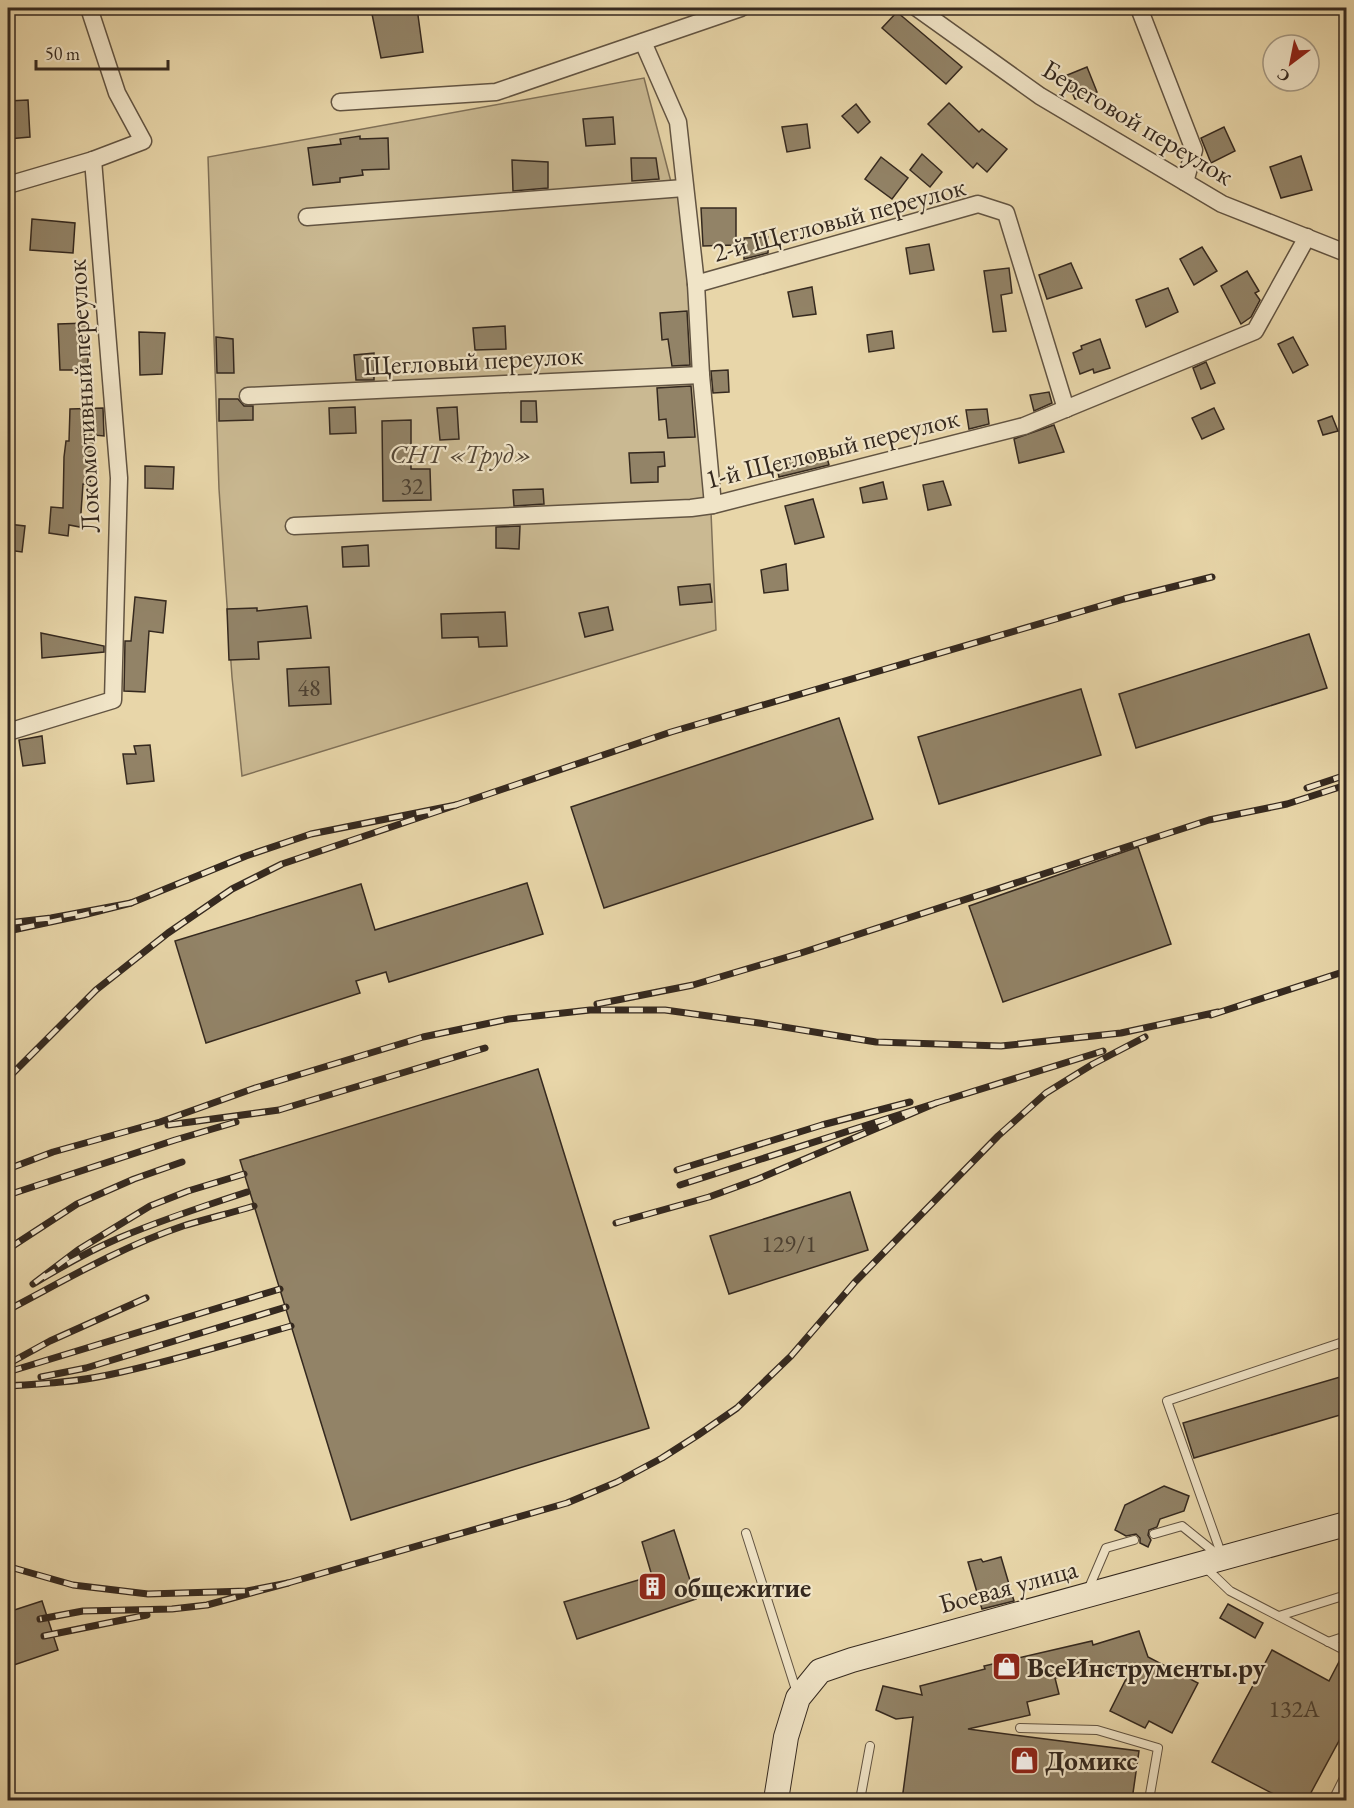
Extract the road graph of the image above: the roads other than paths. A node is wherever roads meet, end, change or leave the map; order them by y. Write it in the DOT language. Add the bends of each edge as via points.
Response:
graph roads {
  1 [pos="89,8"];
  2 [pos="741,8"];
  3 [pos="917,8"];
  4 [pos="1139,8"];
  5 [pos="643,42"];
  6 [pos="340,102"];
  7 [pos="93,160"];
  8 [pos="1185,182"];
  9 [pos="8,185"];
  10 [pos="684,188"];
  11 [pos="307,217"];
  12 [pos="1307,237"];
  13 [pos="1347,253"];
  14 [pos="696,284"];
  15 [pos="701,375"];
  16 [pos="248,396"];
  17 [pos="1066,409"];
  18 [pos="713,505"];
  19 [pos="294,526"];
  20 [pos="8,732"];
  21 [pos="1347,1341"];
  22 [pos="1347,1524"];
  23 [pos="746,1533"];
  24 [pos="1154,1534"];
  25 [pos="1134,1540"];
  26 [pos="1213,1562"];
  27 [pos="1347,1595"];
  28 [pos="1086,1597"];
  29 [pos="1279,1616"];
  30 [pos="1347,1636"];
  31 [pos="1328,1642"];
  32 [pos="1347,1651"];
  33 [pos="798,1698"];
  34 [pos="1020,1728"];
  35 [pos="870,1746"];
  36 [pos="1347,1774"];
  37 [pos="776,1800"];
  38 [pos="860,1800"];
  39 [pos="1149,1800"];
  40 [pos="1333,1800"];
  1 -- 7 [label="street" via="117,93 143,141"];
  2 -- 5 [label="street"];
  3 -- 8 [label="street, Береговой переулок" via="1040,96"];
  4 -- 8 [label="street" via="1194,150"];
  5 -- 6 [label="street" via="496,92"];
  5 -- 10 [label="street" via="678,122"];
  7 -- 9 [label="street"];
  7 -- 20 [label="street, Локомотивный переулок" via="119,478 113,700"];
  8 -- 12 [label="street, Береговой переулок" via="1222,204"];
  10 -- 11 [label="street"];
  10 -- 14 [label="street"];
  12 -- 13 [label="street, Береговой переулок"];
  12 -- 17 [label="street, 1-й Щегловый переулок" via="1255,332"];
  14 -- 15 [label="street"];
  14 -- 17 [label="street, 2-й Щегловый переулок" via="978,204 1006,213"];
  15 -- 16 [label="street, Щегловый переулок"];
  15 -- 18 [label="street"];
  17 -- 18 [label="street, 1-й Щегловый переулок" via="1024,426"];
  18 -- 19 [label="street, 1-й Щегловый переулок"];
  21 -- 26 [label="lane" via="1167,1401"];
  22 -- 26 [label="main road, Боевая улица"];
  23 -- 33 [label="lane"];
  24 -- 26 [label="lane" via="1182,1526"];
  25 -- 28 [label="lane" via="1106,1548"];
  26 -- 28 [label="main road, Боевая улица"];
  26 -- 29 [label="lane" via="1230,1591"];
  27 -- 29 [label="lane"];
  28 -- 33 [label="main road, Боевая улица" via="820,1671"];
  29 -- 31 [label="lane"];
  30 -- 31 [label="lane"];
  31 -- 32 [label="lane"];
  33 -- 37 [label="main road, Боевая улица" via="786,1737"];
  34 -- 39 [label="lane" via="1096,1730 1158,1748"];
  35 -- 38 [label="lane"];
  36 -- 40 [label="lane"];
}
